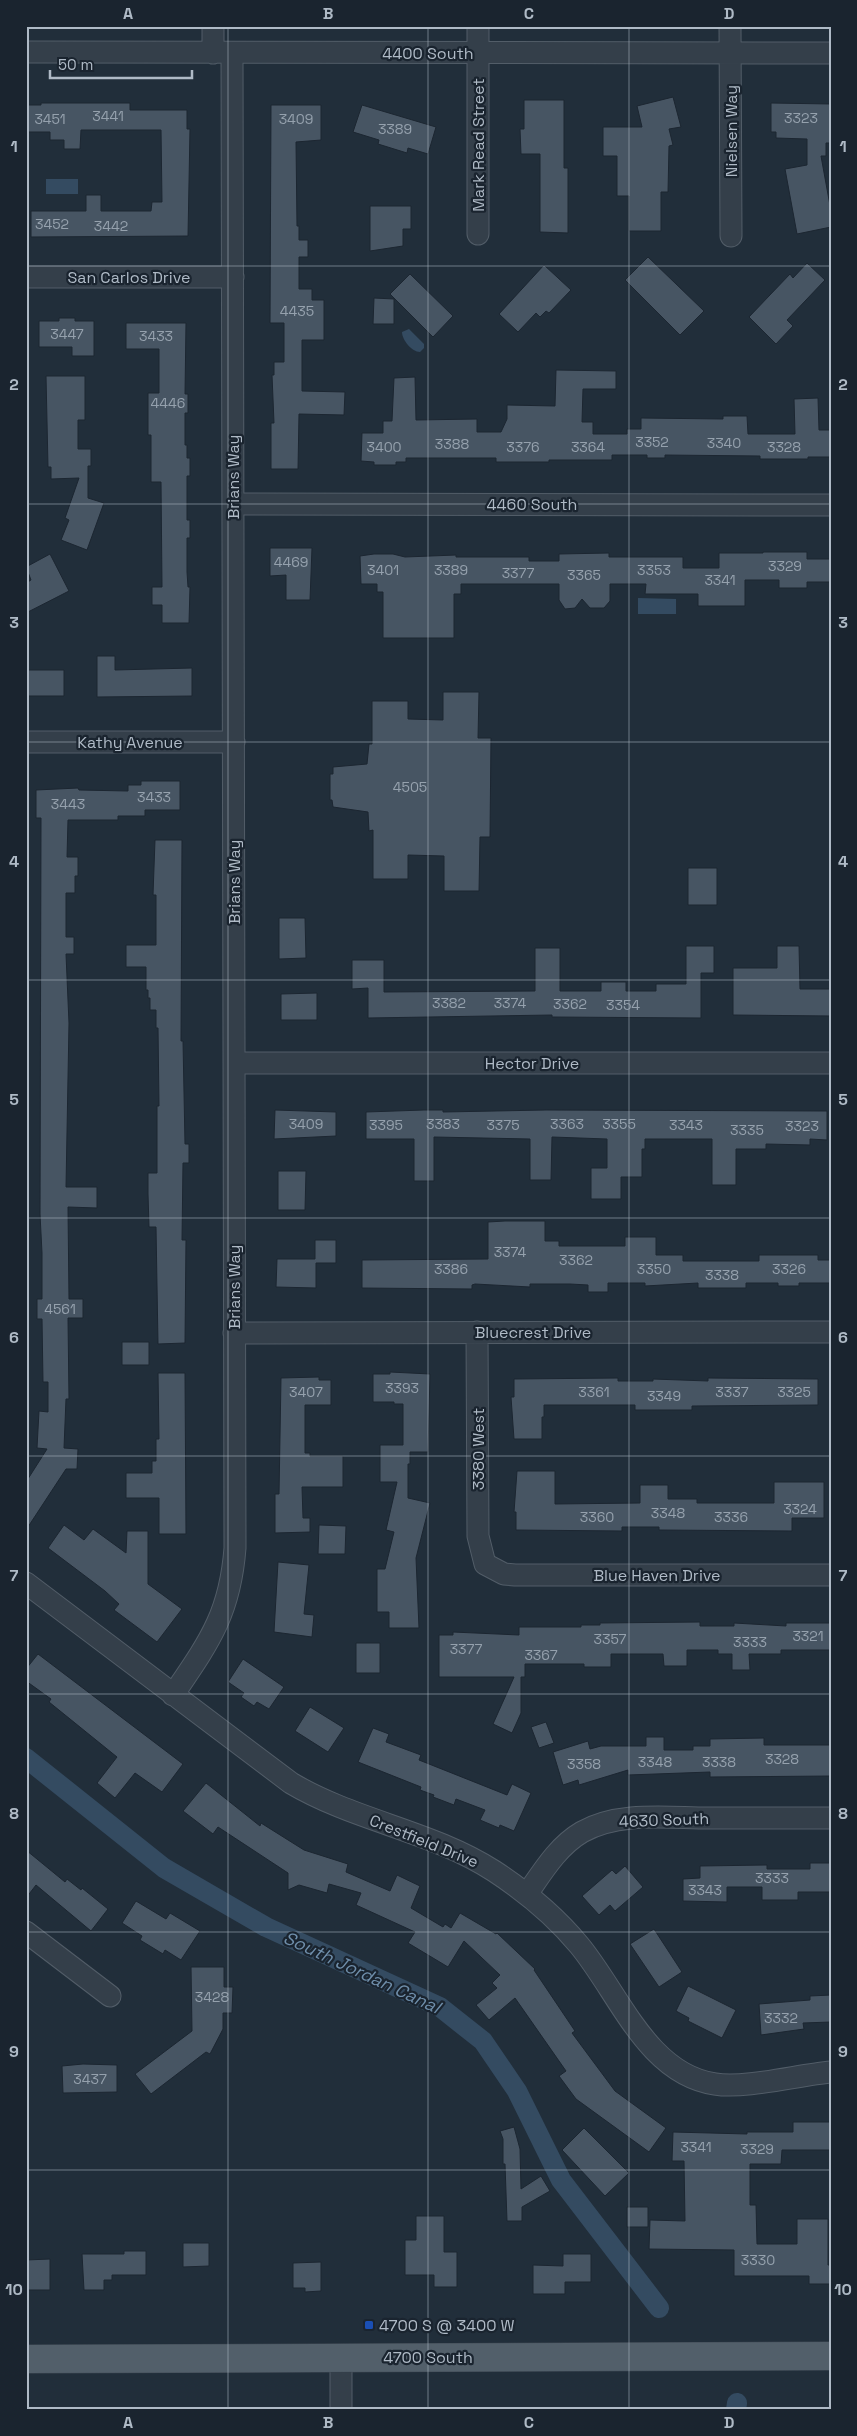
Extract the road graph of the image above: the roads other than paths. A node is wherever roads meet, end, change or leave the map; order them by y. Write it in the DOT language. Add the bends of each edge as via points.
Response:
graph roads {
  1 [pos="213,26"];
  2 [pos="478,26"];
  3 [pos="730,26"];
  4 [pos="26,52"];
  5 [pos="223,52"];
  6 [pos="478,52"];
  7 [pos="731,52"];
  8 [pos="831,52"];
  9 [pos="478,234"];
  10 [pos="731,236"];
  11 [pos="26,277"];
  12 [pos="232,277"];
  13 [pos="233,504"];
  14 [pos="831,505"];
  15 [pos="26,742"];
  16 [pos="234,742"];
  17 [pos="234,1063"];
  18 [pos="831,1063"];
  19 [pos="477,1332"];
  20 [pos="831,1332"];
  21 [pos="234,1333"];
  22 [pos="485,1564"];
  23 [pos="831,1575"];
  24 [pos="26,1583"];
  25 [pos="172,1695"];
  26 [pos="831,1818"];
  27 [pos="527,1894"];
  28 [pos="26,1932"];
  29 [pos="110,1996"];
  30 [pos="831,2072"];
  31 [pos="831,2356"];
  32 [pos="341,2357"];
  33 [pos="26,2359"];
  34 [pos="341,2410"];
  1 -- 5 [label="street, Brians Way"];
  2 -- 6 [label="street, Mark Read Street"];
  3 -- 7 [label="street, Nielsen Way"];
  4 -- 5 [label="street, 4400 South"];
  5 -- 6 [label="street, 4400 South"];
  5 -- 12 [label="street, Brians Way"];
  6 -- 7 [label="street, 4400 South"];
  6 -- 9 [label="street, Mark Read Street"];
  7 -- 8 [label="street, 4400 South"];
  7 -- 10 [label="street, Nielsen Way"];
  11 -- 12 [label="street, San Carlos Drive"];
  12 -- 13 [label="street, Brians Way"];
  13 -- 14 [label="street, 4460 South"];
  13 -- 16 [label="street, Brians Way"];
  15 -- 16 [label="street, Kathy Avenue"];
  16 -- 17 [label="street, Brians Way"];
  17 -- 18 [label="street, Hector Drive"];
  17 -- 21 [label="street, Brians Way"];
  19 -- 20 [label="street, Bluecrest Drive"];
  19 -- 21 [label="street, Bluecrest Drive"];
  19 -- 22 [label="street, 3380 West" via="478,1536"];
  21 -- 25 [label="street, Brians Way" via="235,1548 232,1577 226,1606 216,1630"];
  22 -- 23 [label="street, Blue Haven Drive" via="515,1576"];
  24 -- 25 [label="street, Crestfield Drive"];
  25 -- 27 [label="street, Crestfield Drive" via="271,1770 311,1795 458,1851"];
  26 -- 27 [label="street, 4630 South" via="611,1821 571,1840 552,1859"];
  27 -- 30 [label="street, Crestfield Drive" via="579,1944 647,2042 678,2071 703,2082 729,2085"];
  28 -- 29 [label="street"];
  31 -- 32 [label="main road, 4700 South"];
  32 -- 33 [label="main road, 4700 South"];
  32 -- 34 [label="street"];
}
